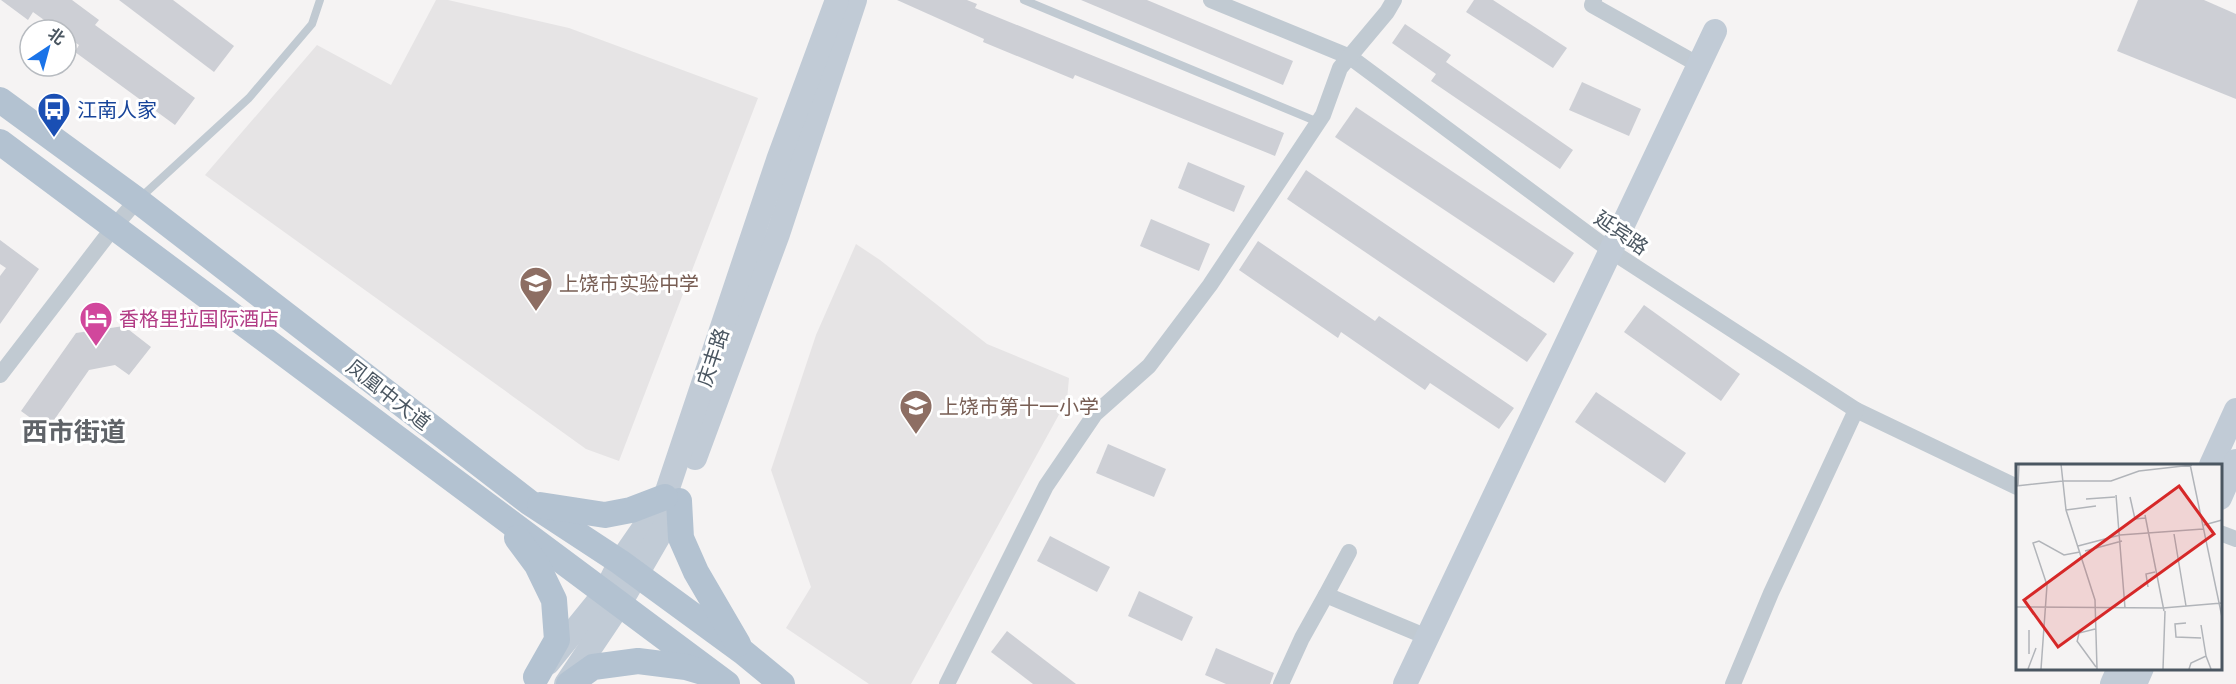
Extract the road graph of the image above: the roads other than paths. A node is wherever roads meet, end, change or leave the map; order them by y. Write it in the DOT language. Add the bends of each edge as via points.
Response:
graph roads {
  1 [pos="320,0"];
  2 [pos="837,0"];
  3 [pos="855,0"];
  4 [pos="1024,0"];
  5 [pos="1211,0"];
  6 [pos="1394,0"];
  7 [pos="1594,0"];
  8 [pos="1715,31"];
  9 [pos="1350,57"];
  10 [pos="1699,65"];
  11 [pos="0,100"];
  12 [pos="1318,122"];
  13 [pos="0,142"];
  14 [pos="137,200"];
  15 [pos="113,228"];
  16 [pos="1611,251"];
  17 [pos="0,375"];
  18 [pos="1856,410"];
  19 [pos="2236,410"];
  20 [pos="2236,461"];
  21 [pos="2211,464"];
  22 [pos="2016,488"];
  23 [pos="2221,496"];
  24 [pos="672,499"];
  25 [pos="530,503"];
  26 [pos="501,516"];
  27 [pos="2221,533"];
  28 [pos="2236,540"];
  29 [pos="1349,552"];
  30 [pos="628,569"];
  31 [pos="1326,595"];
  32 [pos="612,600"];
  33 [pos="1427,637"];
  34 [pos="743,652"];
  35 [pos="2119,669"];
  36 [pos="2142,669"];
  37 [pos="722,680"];
  38 [pos="533,681"];
  39 [pos="568,684"];
  40 [pos="782,684"];
  41 [pos="947,684"];
  42 [pos="1281,684"];
  43 [pos="1405,684"];
  44 [pos="1733,684"];
  45 [pos="2112,684"];
  46 [pos="2135,684"];
  1 -- 14 [label="lane" via="312,24 249,98"];
  2 -- 24 [label="main road, 庆丰路" via="777,160"];
  3 -- 24 [label="main road" via="778,234"];
  4 -- 12 [label="lane"];
  5 -- 9 [label="street, 延宾路"];
  6 -- 9 [label="street"];
  7 -- 10 [label="street" via="1592,5"];
  8 -- 10 [label="main road"];
  9 -- 12 [label="street" via="1340,68"];
  9 -- 16 [label="street, 延宾路"];
  10 -- 16 [label="main road"];
  11 -- 14 [label="main road, 凤凰中大道"];
  12 -- 41 [label="street" via="1213,279 1149,366 1095,414 1046,486"];
  13 -- 15 [label="main road, 凤凰中大道"];
  14 -- 15 [label="street"];
  14 -- 25 [label="main road, 凤凰中大道"];
  15 -- 17 [label="street"];
  15 -- 26 [label="main road, 凤凰中大道"];
  16 -- 18 [label="street, 延宾路"];
  16 -- 33 [label="main road"];
  18 -- 22 [label="street, 延宾路"];
  18 -- 44 [label="street"];
  19 -- 21 [label="main road"];
  20 -- 23 [label="main road"];
  24 -- 25 [label="main road" via="605,515"];
  24 -- 30 [label="main road"];
  24 -- 34 [label="main road" via="681,538 696,572"];
  25 -- 30 [label="main road, 凤凰中大道"];
  26 -- 32 [label="main road, 凤凰中大道"];
  26 -- 38 [label="main road" via="537,565 554,600 557,640"];
  27 -- 28 [label="street"];
  29 -- 31 [label="street"];
  30 -- 32 [label="main road"];
  30 -- 34 [label="main road, 凤凰中大道"];
  31 -- 33 [label="street"];
  31 -- 42 [label="street"];
  32 -- 37 [label="main road, 凤凰中大道"];
  32 -- 38 [label="main road"];
  32 -- 39 [label="main road"];
  33 -- 43 [label="main road"];
  34 -- 40 [label="main road, 凤凰中大道"];
  35 -- 45 [label="main road"];
  36 -- 46 [label="main road"];
  37 -- 39 [label="main road" via="686,667 638,661 593,667"];
}
